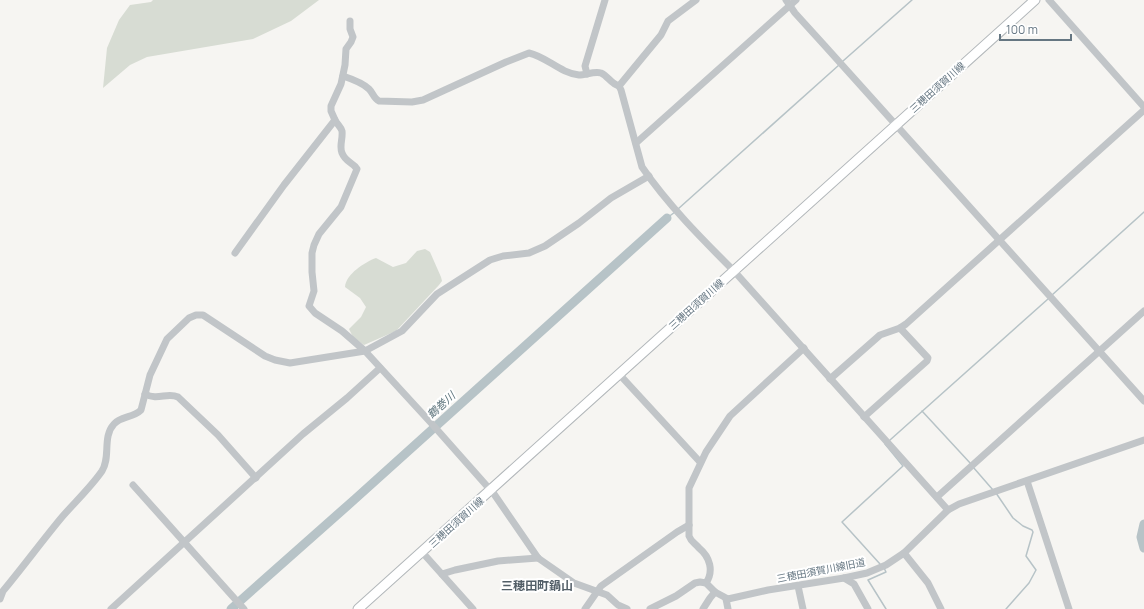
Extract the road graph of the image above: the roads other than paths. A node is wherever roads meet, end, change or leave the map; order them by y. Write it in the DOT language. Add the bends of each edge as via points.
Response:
graph roads {
  1 [pos="605,0"];
  2 [pos="696,0"];
  3 [pos="796,0"];
  4 [pos="1035,0"];
  5 [pos="1049,0"];
  6 [pos="788,3"];
  7 [pos="350,21"];
  8 [pos="587,74"];
  9 [pos="343,76"];
  10 [pos="619,86"];
  11 [pos="1144,108"];
  12 [pos="335,120"];
  13 [pos="896,124"];
  14 [pos="636,143"];
  15 [pos="649,176"];
  16 [pos="999,239"];
  17 [pos="235,253"];
  18 [pos="734,270"];
  19 [pos="1144,311"];
  20 [pos="900,328"];
  21 [pos="804,348"];
  22 [pos="365,351"];
  23 [pos="1099,351"];
  24 [pos="380,368"];
  25 [pos="619,374"];
  26 [pos="830,379"];
  27 [pos="145,394"];
  28 [pos="1144,401"];
  29 [pos="864,417"];
  30 [pos="1144,440"];
  31 [pos="700,462"];
  32 [pos="256,478"];
  33 [pos="1027,481"];
  34 [pos="134,486"];
  35 [pos="491,491"];
  36 [pos="937,497"];
  37 [pos="948,510"];
  38 [pos="689,525"];
  39 [pos="184,542"];
  40 [pos="422,552"];
  41 [pos="904,553"];
  42 [pos="538,558"];
  43 [pos="442,574"];
  44 [pos="844,578"];
  45 [pos="706,583"];
  46 [pos="798,586"];
  47 [pos="596,592"];
  48 [pos="715,592"];
  49 [pos="0,599"];
  50 [pos="726,599"];
  51 [pos="243,607"];
  52 [pos="111,609"];
  53 [pos="358,609"];
  54 [pos="473,609"];
  55 [pos="585,609"];
  56 [pos="627,609"];
  57 [pos="650,609"];
  58 [pos="703,609"];
  59 [pos="728,609"];
  60 [pos="803,609"];
  61 [pos="868,609"];
  62 [pos="941,609"];
  63 [pos="1069,609"];
  1 -- 8 [label="street" via="585,66"];
  2 -- 10 [label="street" via="668,21 661,35"];
  3 -- 6 [label="street"];
  4 -- 13 [label="main road, 三穂田須賀川線"];
  5 -- 11 [label="street"];
  6 -- 13 [label="street"];
  6 -- 14 [label="street"];
  7 -- 9 [label="street" via="353,37 346,49"];
  8 -- 9 [label="street" via="568,72 529,53 423,100 412,102 377,100 363,84"];
  8 -- 10 [label="street" via="602,74"];
  9 -- 12 [label="street" via="331,106"];
  10 -- 14 [label="street"];
  11 -- 16 [label="street"];
  12 -- 17 [label="street"];
  12 -- 22 [label="street" via="342,131 343,154 357,169 341,207 319,234 314,245 314,291 309,306"];
  13 -- 16 [label="street"];
  13 -- 18 [label="main road, 三穂田須賀川線"];
  14 -- 15 [label="street" via="642,167"];
  15 -- 18 [label="street" via="710,247"];
  15 -- 22 [label="street" via="611,198 579,224 544,246 529,253 490,260 437,294 402,331"];
  16 -- 20 [label="street"];
  16 -- 23 [label="street"];
  18 -- 21 [label="street"];
  18 -- 25 [label="main road, 三穂田須賀川線"];
  19 -- 23 [label="street"];
  20 -- 26 [label="street" via="880,335"];
  20 -- 29 [label="street" via="928,358 927,361"];
  21 -- 26 [label="street"];
  21 -- 31 [label="street" via="730,416"];
  22 -- 24 [label="street"];
  22 -- 27 [label="street" via="304,362 275,360 203,315 196,315 184,322 167,339 150,375"];
  23 -- 28 [label="street"];
  23 -- 36 [label="street"];
  24 -- 32 [label="street"];
  24 -- 35 [label="street"];
  25 -- 31 [label="street"];
  25 -- 35 [label="main road, 三穂田須賀川線"];
  26 -- 29 [label="street"];
  27 -- 32 [label="street" via="152,398 171,395 178,397 218,435"];
  27 -- 49 [label="street" via="140,412 120,420 111,428 102,471 61,518 3,591"];
  29 -- 36 [label="street"];
  30 -- 33 [label="street, 三穂田須賀川線旧道"];
  31 -- 38 [label="street" via="689,488"];
  32 -- 39 [label="street"];
  33 -- 37 [label="street, 三穂田須賀川線旧道"];
  33 -- 63 [label="street"];
  34 -- 39 [label="street"];
  35 -- 40 [label="main road, 三穂田須賀川線"];
  35 -- 42 [label="street"];
  36 -- 37 [label="street"];
  37 -- 41 [label="street, 三穂田須賀川線旧道"];
  38 -- 45 [label="street" via="690,540 709,562 710,572"];
  38 -- 47 [label="street"];
  39 -- 51 [label="street"];
  39 -- 52 [label="street"];
  40 -- 43 [label="street"];
  40 -- 53 [label="main road, 三穂田須賀川線"];
  41 -- 44 [label="street, 三穂田須賀川線旧道" via="867,573"];
  41 -- 62 [label="street" via="928,583"];
  42 -- 43 [label="street" via="498,561"];
  42 -- 47 [label="street" via="574,583"];
  43 -- 54 [label="street"];
  44 -- 46 [label="street, 三穂田須賀川線旧道"];
  44 -- 61 [label="street" via="854,584"];
  45 -- 48 [label="street"];
  45 -- 57 [label="street" via="696,582"];
  46 -- 50 [label="street, 三穂田須賀川線旧道"];
  46 -- 60 [label="street"];
  47 -- 55 [label="street"];
  47 -- 56 [label="street" via="606,595"];
  48 -- 50 [label="street"];
  48 -- 58 [label="street"];
  50 -- 59 [label="street"];
}
